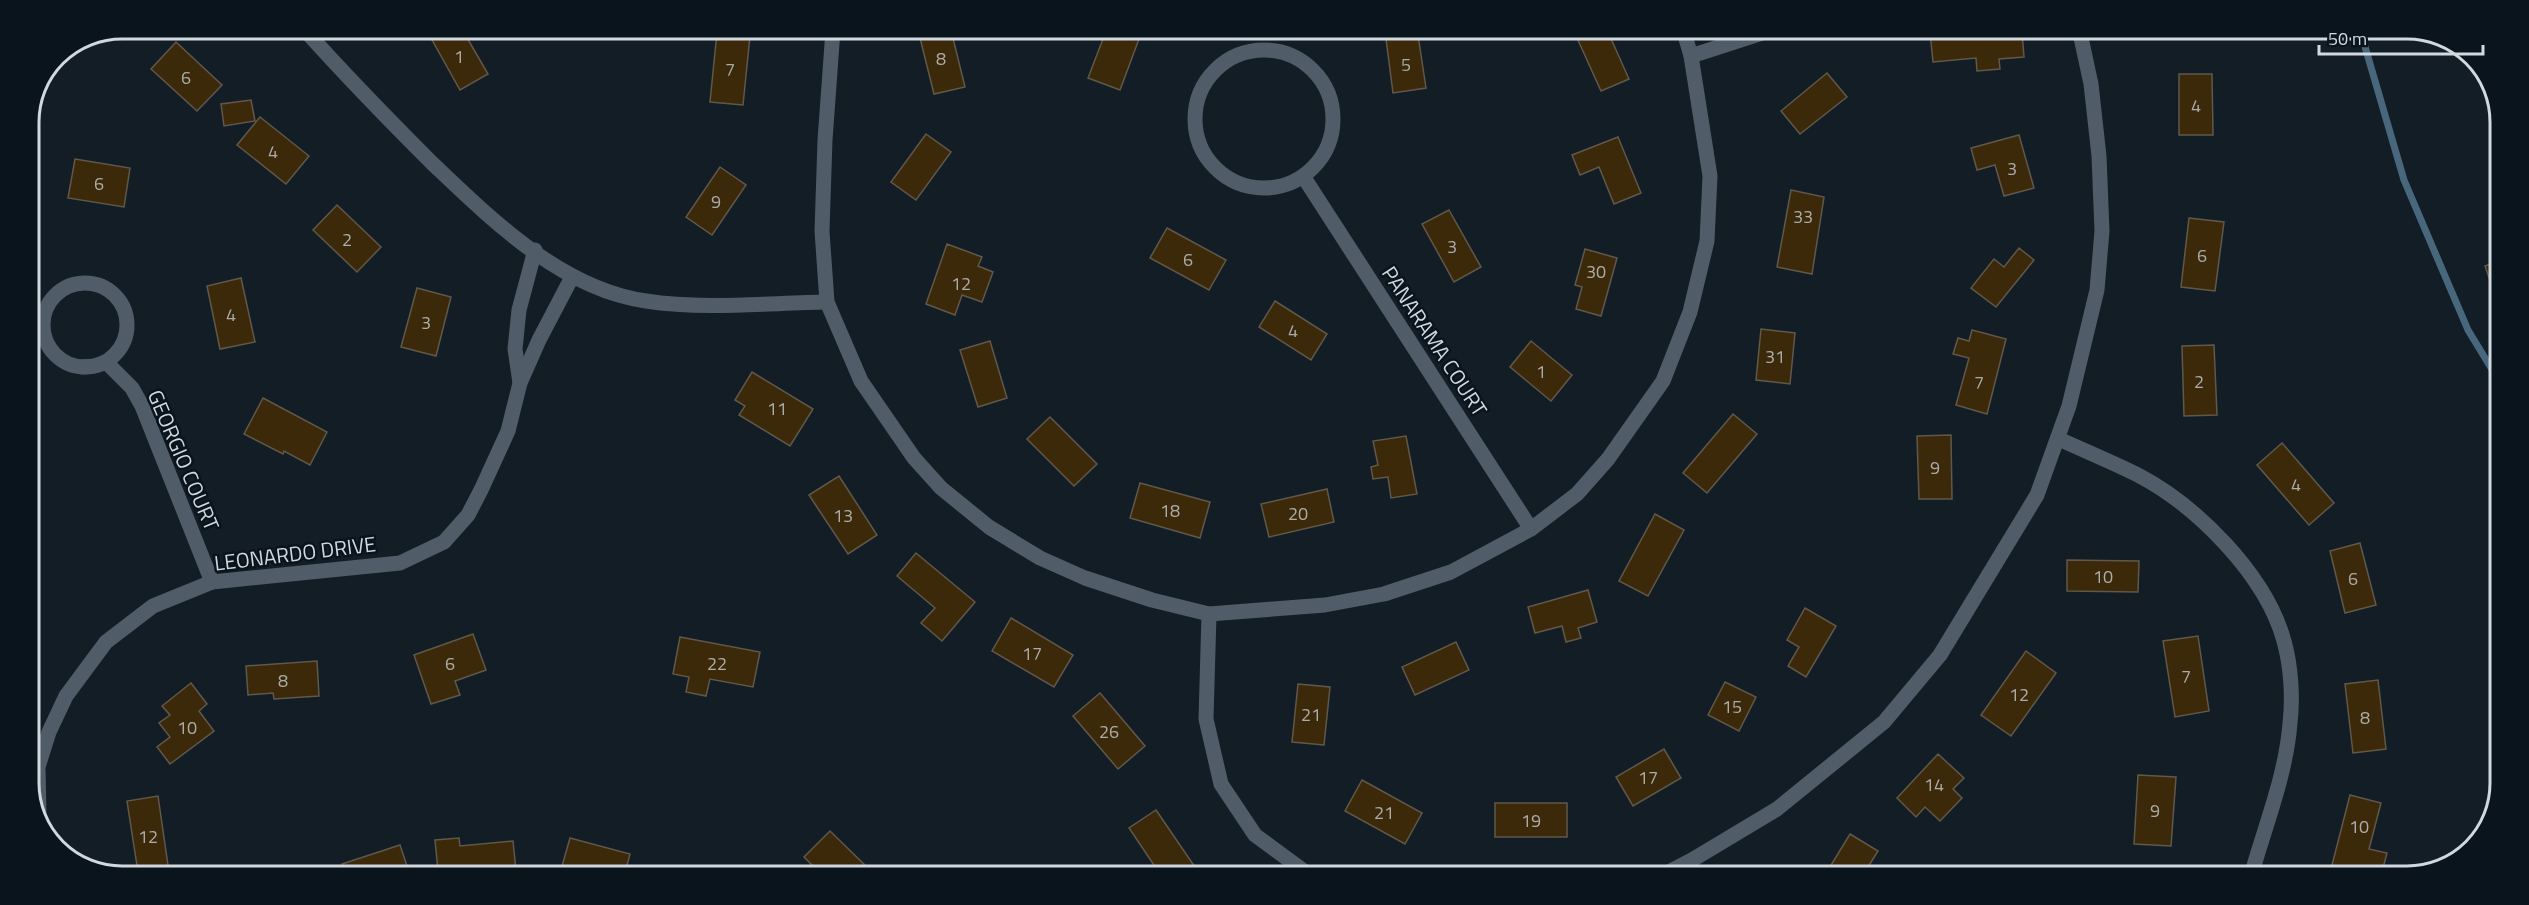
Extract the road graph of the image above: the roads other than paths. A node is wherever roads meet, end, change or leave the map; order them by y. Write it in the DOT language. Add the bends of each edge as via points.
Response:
graph roads {
  1 [pos="313,39"];
  2 [pos="832,39"];
  3 [pos="1686,39"];
  4 [pos="1743,39"];
  5 [pos="2081,39"];
  6 [pos="1691,56"];
  7 [pos="1303,176"];
  8 [pos="535,250"];
  9 [pos="573,277"];
  10 [pos="827,302"];
  11 [pos="106,362"];
  12 [pos="520,383"];
  13 [pos="2059,439"];
  14 [pos="1531,529"];
  15 [pos="212,582"];
  16 [pos="1209,614"];
  17 [pos="39,764"];
  18 [pos="1297,866"];
  19 [pos="1680,866"];
  20 [pos="2254,866"];
  1 -- 8 [label="street" via="371,104 492,221"];
  2 -- 10 [label="street" via="822,231"];
  3 -- 6 [label="street"];
  4 -- 6 [label="street"];
  5 -- 13 [label="street" via="2099,156 2102,231 2097,290"];
  6 -- 14 [label="street" via="1710,176 1707,241 1690,312 1663,381 1608,459 1577,494"];
  7 -- 7 [label="street" via="1278,187 1251,187 1226,177 1207,158 1196,134 1196,107 1206,82 1224,62 1249,52 1276,51 1301,61 1321,80 1332,105 1332,132 1322,157"];
  7 -- 14 [label="street, PANARAMA COURT"];
  8 -- 9 [label="street"];
  8 -- 12 [label="street, LEONARDO DRIVE" via="519,310 515,349"];
  9 -- 10 [label="street" via="644,301"];
  9 -- 12 [label="street, LEONARDO DRIVE"];
  10 -- 16 [label="street" via="861,381 914,458 989,528 1040,558 1085,578"];
  11 -- 11 [label="street" via="94,366 69,364 50,348 43,331 44,312 54,296 69,285 95,284 107,289 123,308 127,321 123,343"];
  11 -- 15 [label="street, GEORGIO COURT" via="132,388 142,406"];
  12 -- 15 [label="street, LEONARDO DRIVE" via="508,431 481,490 468,515 444,542 400,563"];
  13 -- 19 [label="street" via="2037,495 1960,625 1884,722 1777,809"];
  13 -- 20 [label="street" via="2139,476 2196,514 2243,563 2284,641 2291,722 2287,750"];
  14 -- 16 [label="street" via="1451,572 1384,594 1325,605"];
  15 -- 17 [label="street, LEONARDO DRIVE" via="153,606 106,642 66,696"];
  16 -- 18 [label="street" via="1206,720 1221,784 1255,835"];
}
